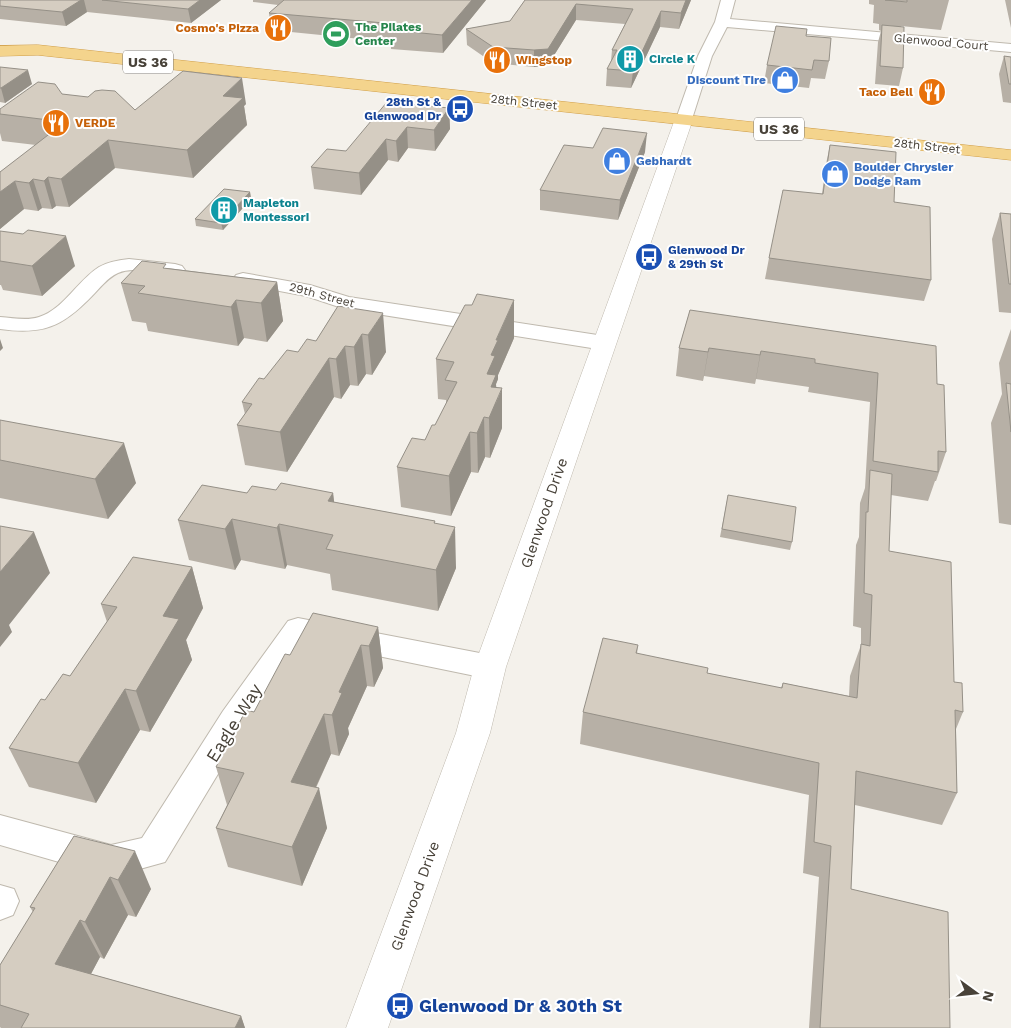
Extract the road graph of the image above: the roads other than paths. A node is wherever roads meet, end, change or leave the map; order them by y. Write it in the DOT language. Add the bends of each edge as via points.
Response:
graph roads {
  1 [pos="728,0"];
  2 [pos="722,22"];
  3 [pos="0,38"];
  4 [pos="1011,48"];
  5 [pos="38,50"];
  6 [pos="0,51"];
  7 [pos="684,119"];
  8 [pos="1011,155"];
  9 [pos="198,273"];
  10 [pos="228,277"];
  11 [pos="0,323"];
  12 [pos="604,343"];
  13 [pos="490,667"];
  14 [pos="0,830"];
  15 [pos="367,1028"];
  1 -- 2 [label="street, Glenwood Drive"];
  2 -- 4 [label="street, Glenwood Court"];
  2 -- 7 [label="street, Glenwood Drive" via="705,56"];
  3 -- 5 [label="highway, 28th Street / US 36" via="18,41"];
  5 -- 6 [label="highway, 28th Street / US 36"];
  5 -- 7 [label="highway, 28th Street / US 36"];
  7 -- 8 [label="highway, 28th Street / US 36"];
  7 -- 12 [label="street, Glenwood Drive"];
  9 -- 11 [label="street" via="135,264 116,267 100,277 58,318 22,327"];
  10 -- 12 [label="street, 29th Street" via="310,291 345,303"];
  12 -- 13 [label="street, Glenwood Drive"];
  13 -- 14 [label="street, Eagle Way" via="298,629 234,720 153,851 111,861"];
  13 -- 15 [label="street, Glenwood Drive" via="473,733"];
}
